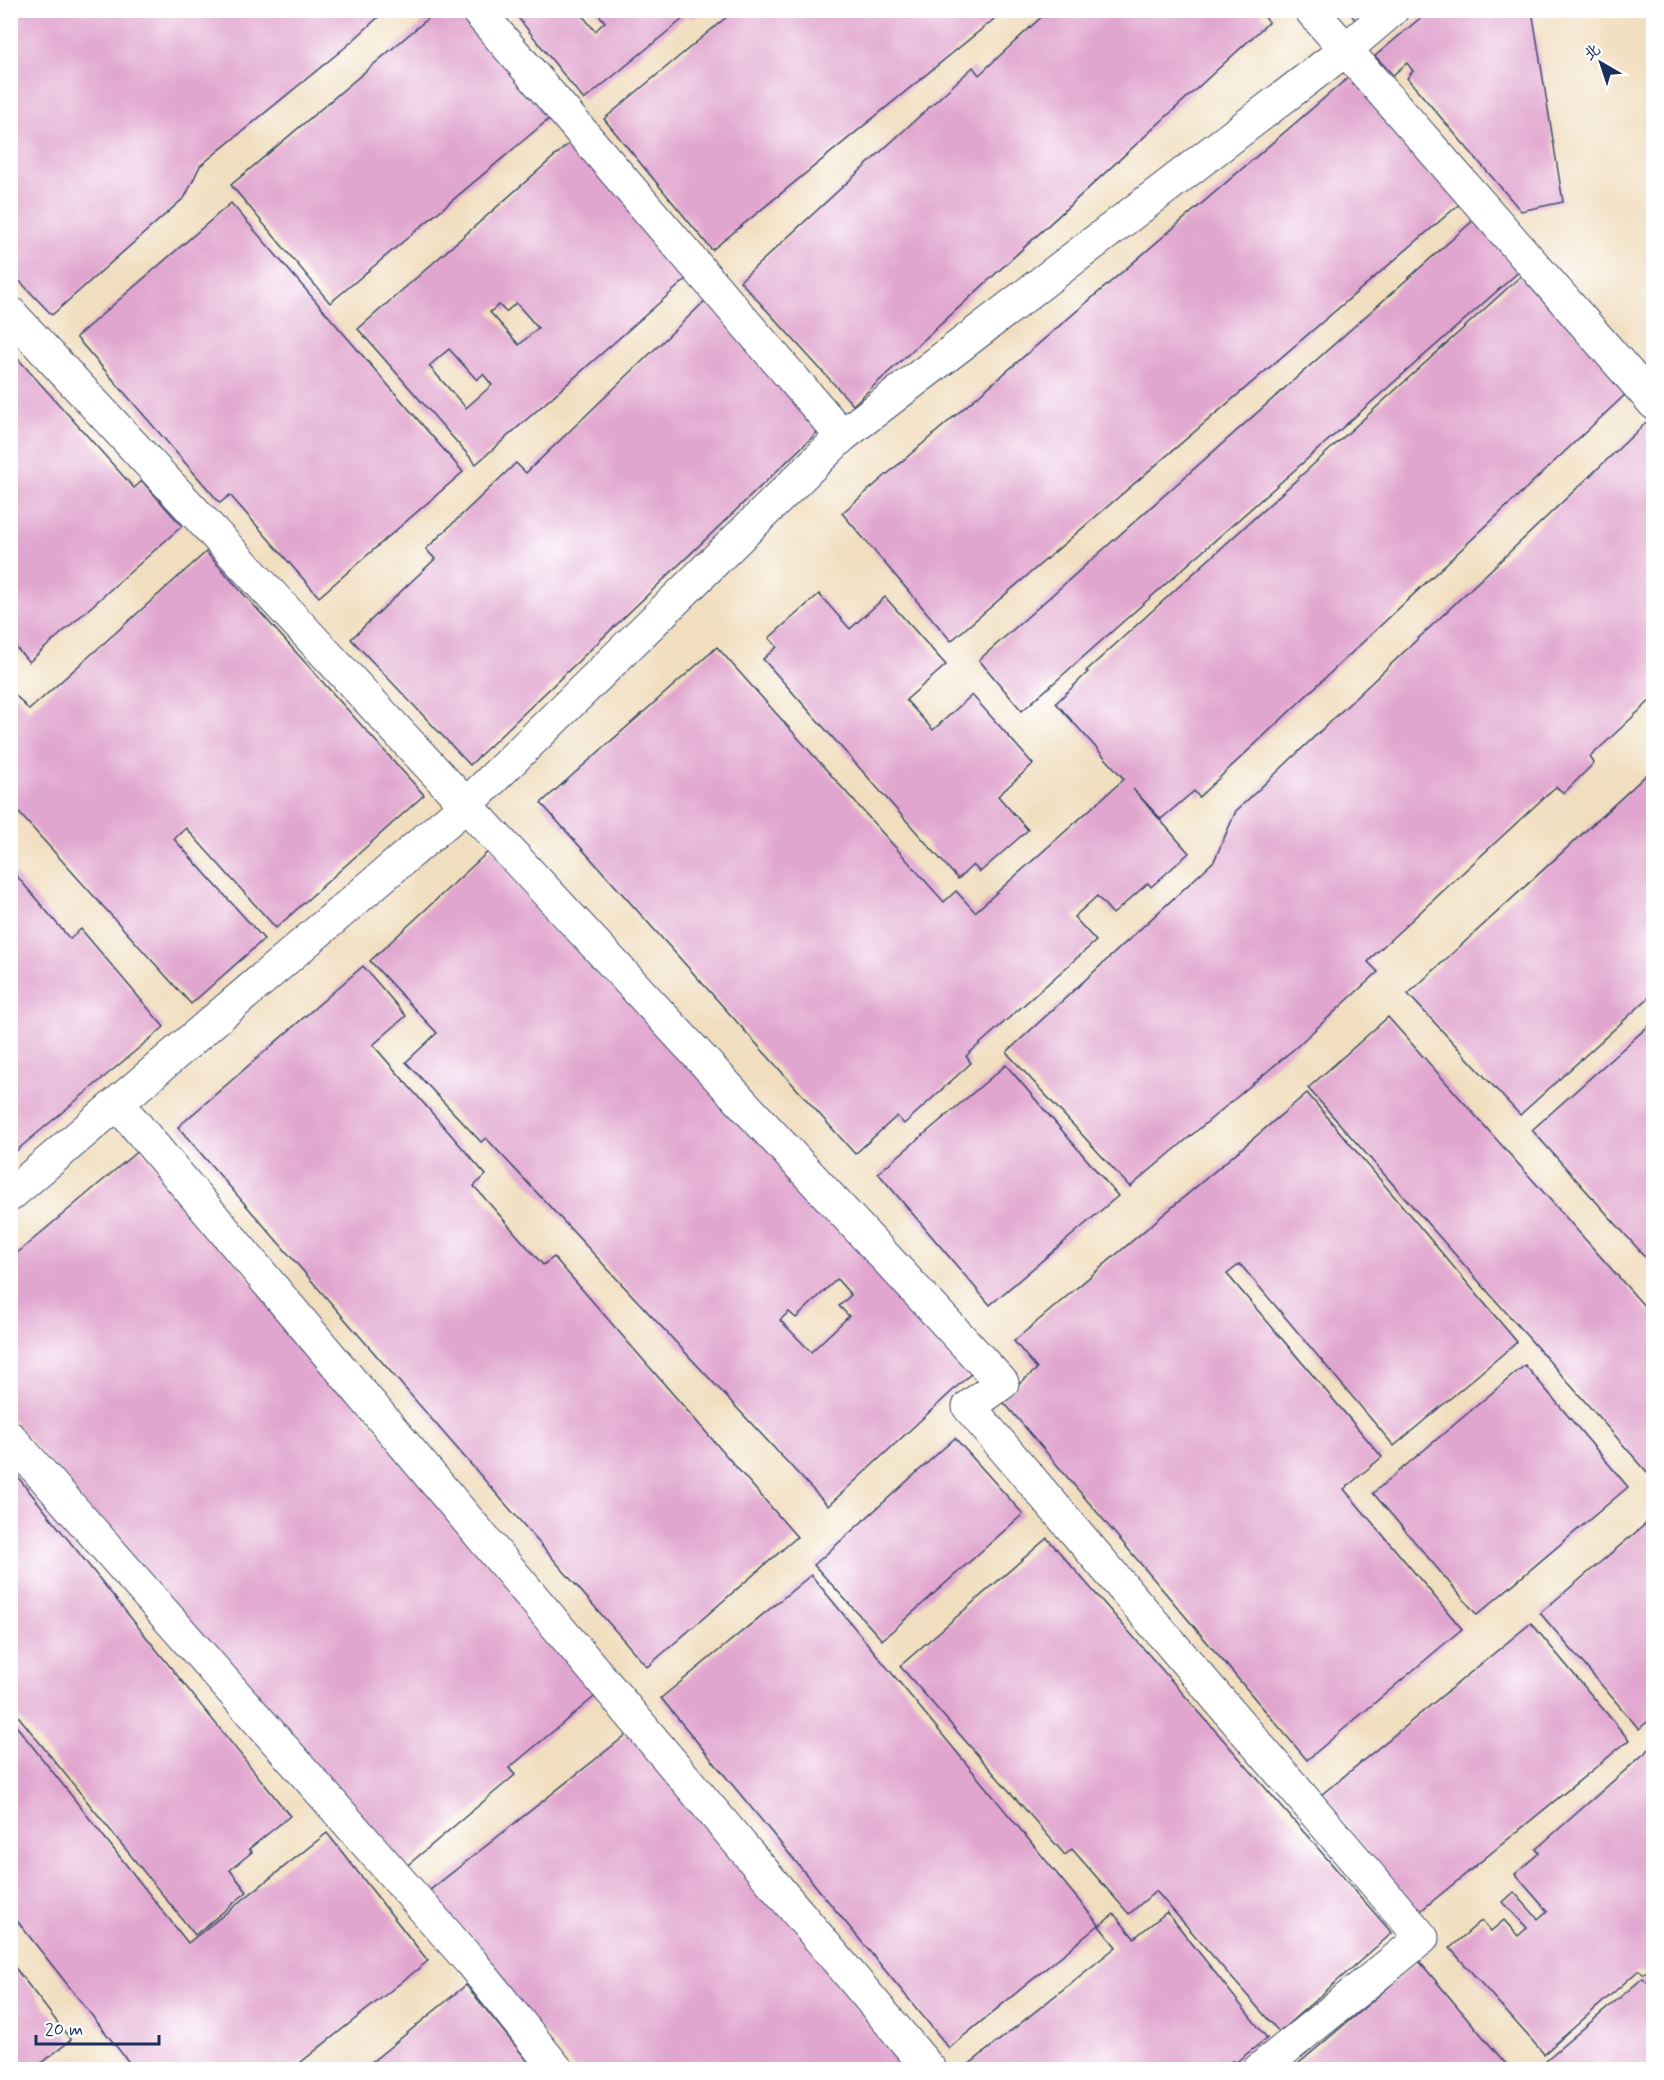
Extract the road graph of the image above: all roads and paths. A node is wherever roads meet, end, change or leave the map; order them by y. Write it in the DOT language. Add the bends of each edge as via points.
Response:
graph roads {
  1 [pos="477,10"];
  2 [pos="1311,10"];
  3 [pos="1392,10"];
  4 [pos="1345,50"];
  5 [pos="10,313"];
  6 [pos="1653,403"];
  7 [pos="842,436"];
  8 [pos="466,805"];
  9 [pos="118,1104"];
  10 [pos="10,1195"];
  11 [pos="10,1438"];
  12 [pos="556,2070"];
  13 [pos="930,2070"];
  14 [pos="1259,2070"];
  1 -- 7 [label="street"];
  2 -- 4 [label="street"];
  3 -- 4 [label="street"];
  4 -- 6 [label="street"];
  4 -- 7 [label="street"];
  5 -- 8 [label="street"];
  7 -- 8 [label="street"];
  8 -- 9 [label="street"];
  8 -- 14 [label="street" via="1002,1383 969,1407 1422,1938"];
  9 -- 10 [label="street"];
  9 -- 13 [label="street"];
  11 -- 12 [label="street" via="470,1961"];
}
